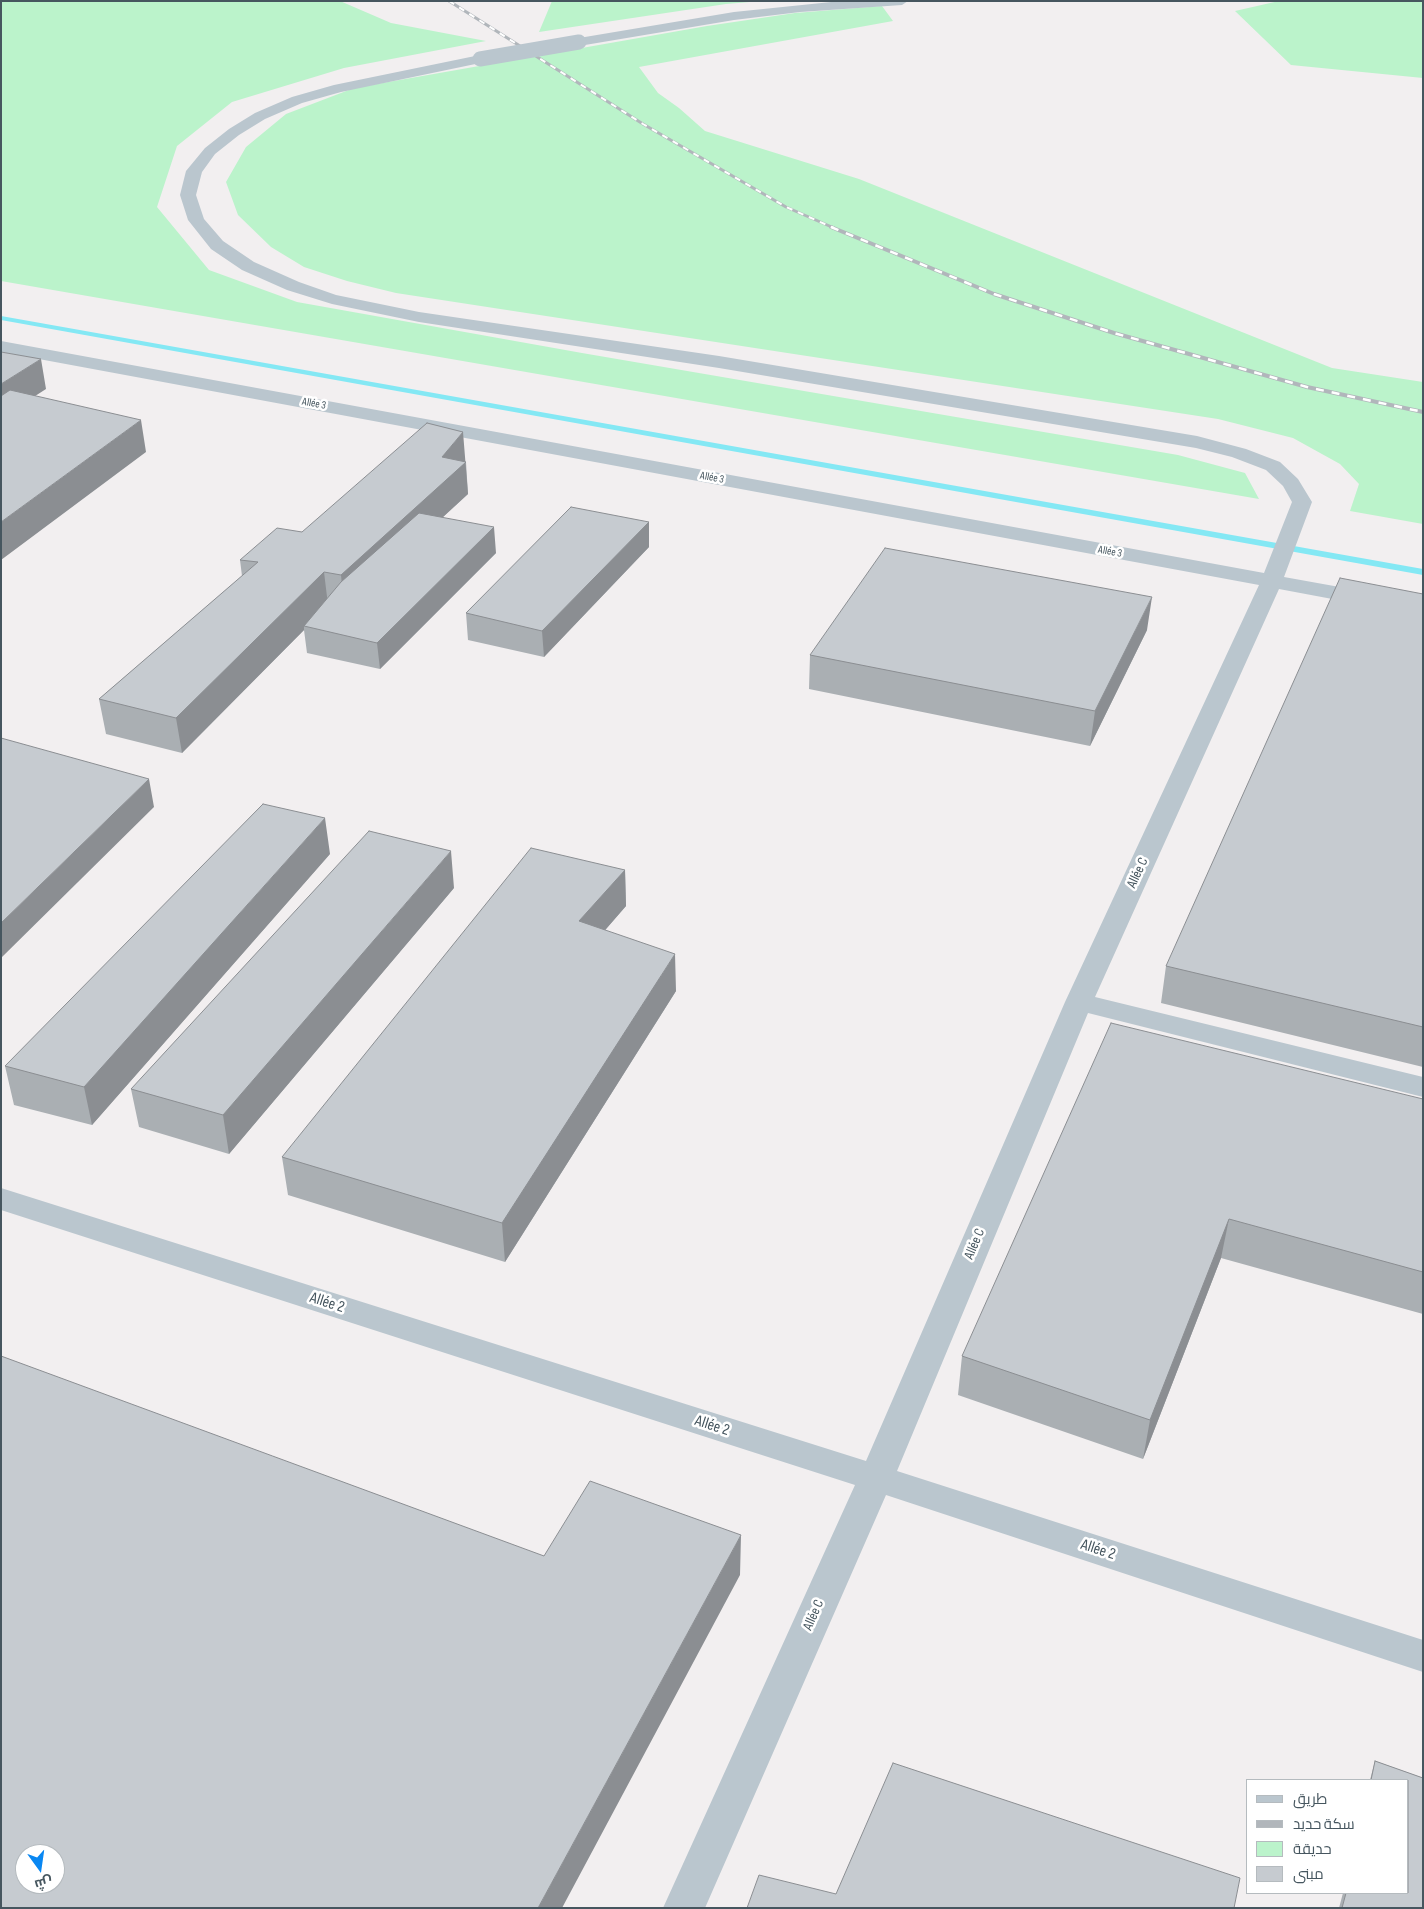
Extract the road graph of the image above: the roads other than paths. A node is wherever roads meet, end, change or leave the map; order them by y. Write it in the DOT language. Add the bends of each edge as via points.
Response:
graph roads {
  1 [pos="902,1"];
  2 [pos="1,346"];
  3 [pos="1273,576"];
  4 [pos="1423,609"];
  5 [pos="1078,1002"];
  6 [pos="1423,1087"];
  7 [pos="1,1199"];
  8 [pos="876,1478"];
  9 [pos="1423,1656"];
  10 [pos="684,1908"];
  1 -- 3 [label="street, Allée C, bridge" via="734,16 480,59 339,88 297,100 234,132 210,151 194,171 188,195 196,220 217,245 248,266 332,299 419,317 719,362 1197,442 1239,453 1272,466 1291,483 1302,502"];
  2 -- 3 [label="street, Allée 3"];
  3 -- 4 [label="street, Allée 3"];
  3 -- 5 [label="street, Allée C"];
  5 -- 6 [label="street"];
  5 -- 8 [label="street, Allée C"];
  7 -- 8 [label="street, Allée 2"];
  8 -- 9 [label="street, Allée 2"];
  8 -- 10 [label="street, Allée C"];
}
